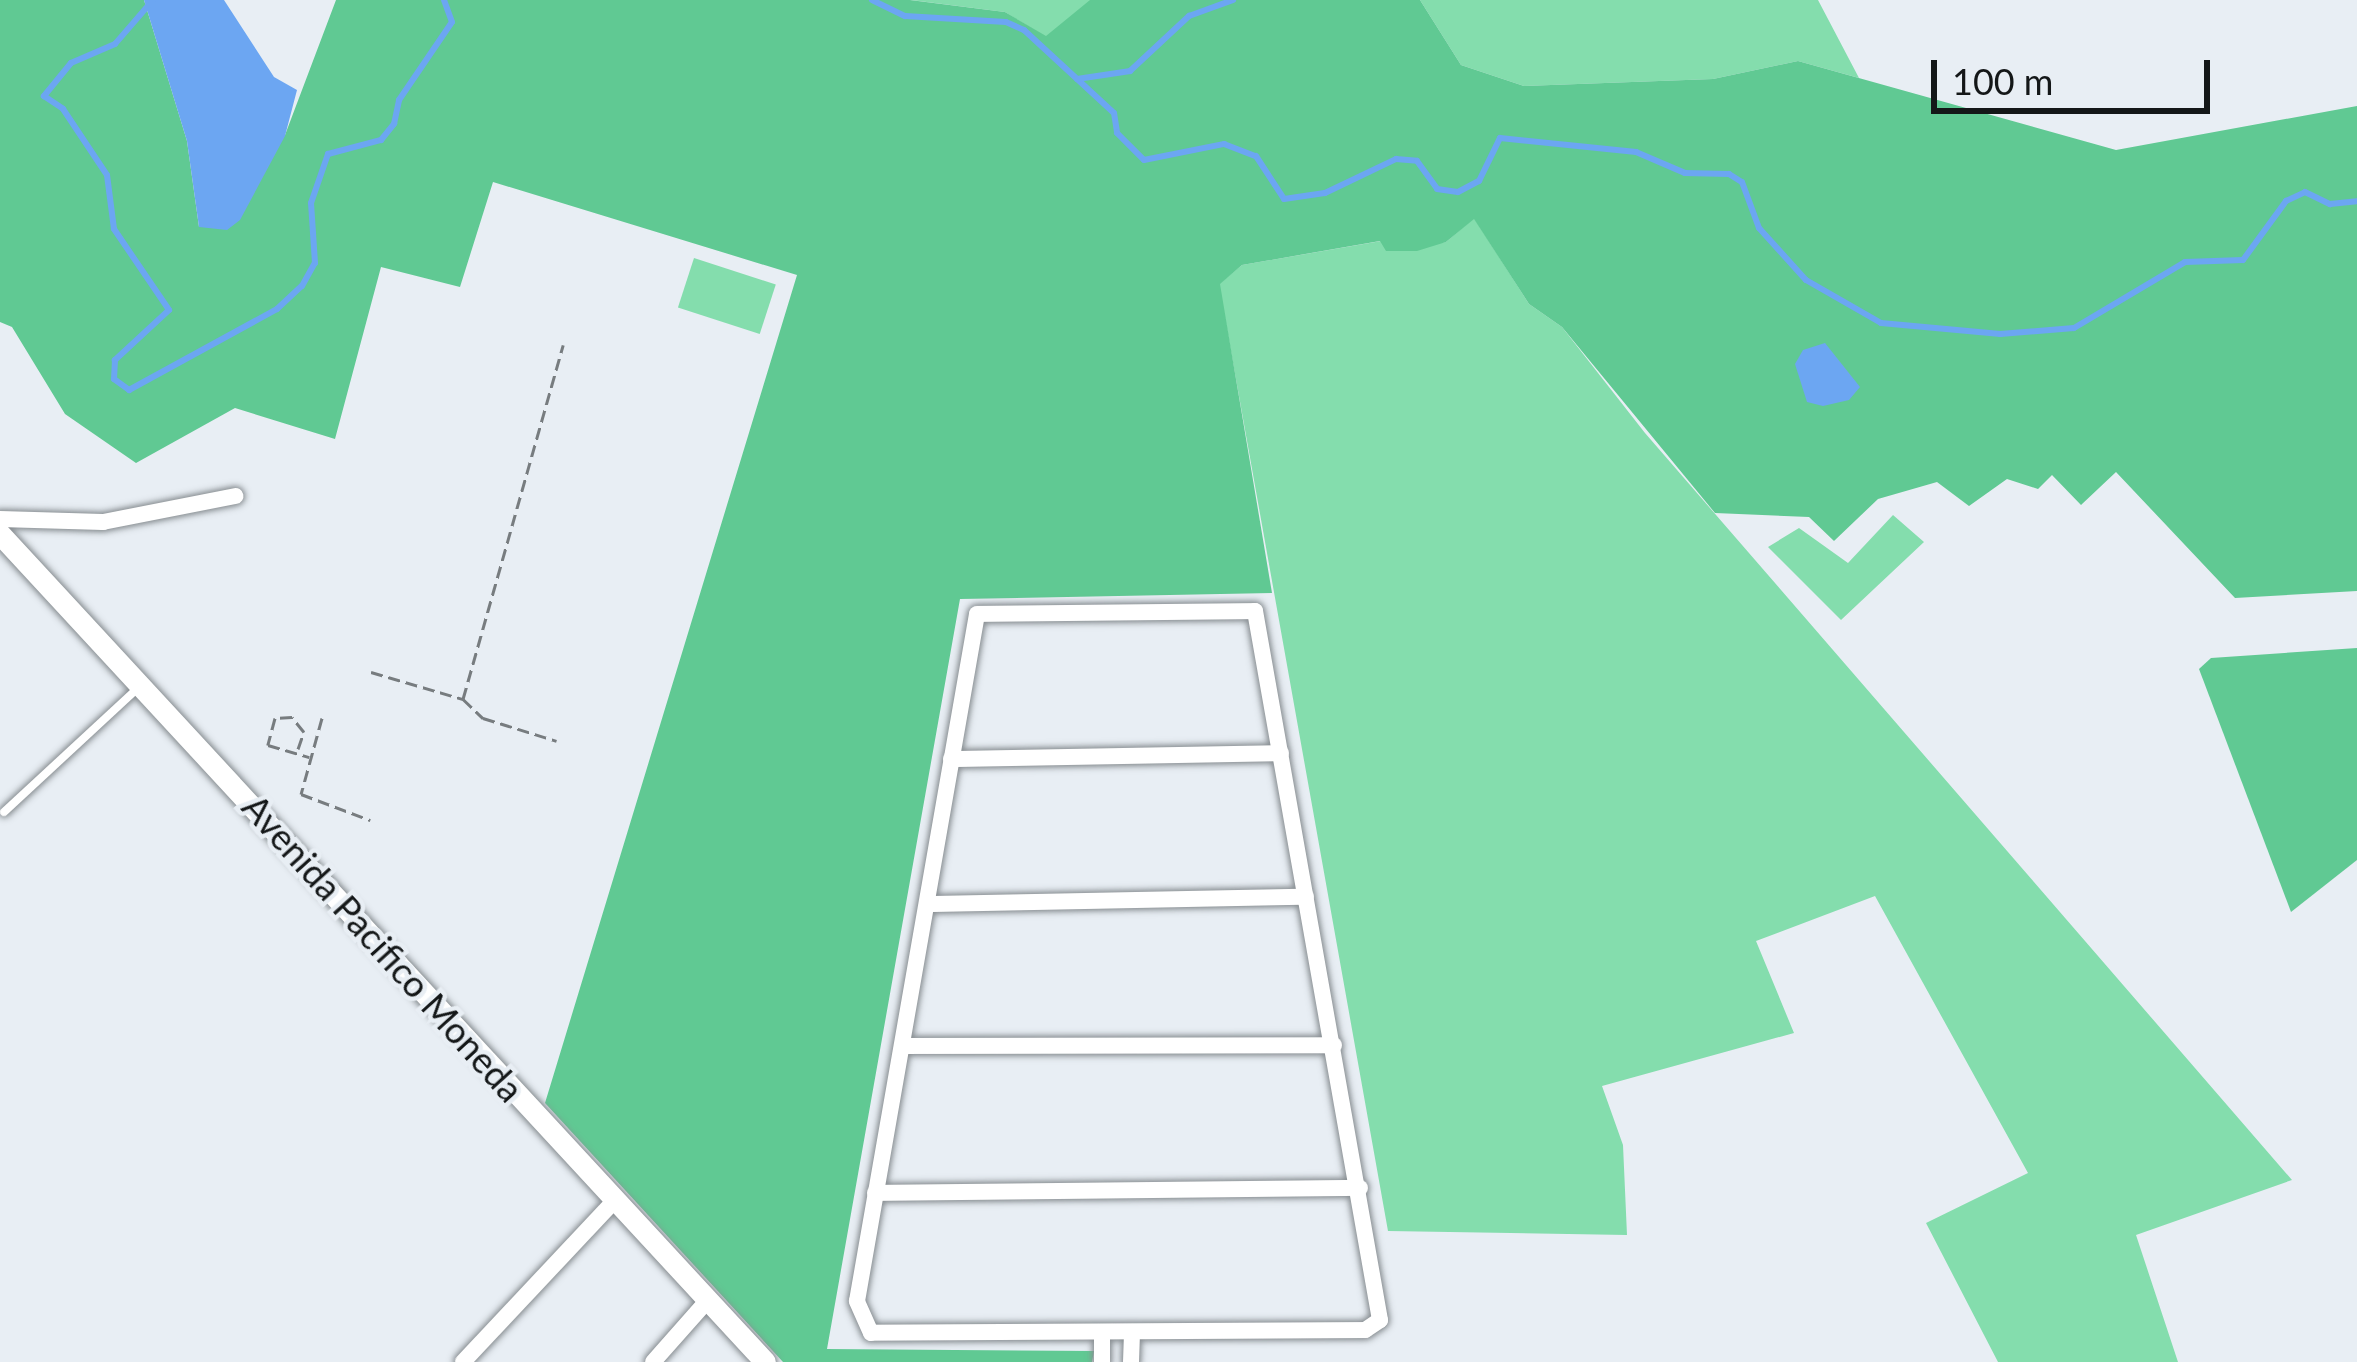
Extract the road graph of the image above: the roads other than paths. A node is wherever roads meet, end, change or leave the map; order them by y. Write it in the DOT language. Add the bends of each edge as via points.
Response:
graph roads {
  1 [pos="235,496"];
  2 [pos="0,519"];
  3 [pos="0,534"];
  4 [pos="141,685"];
  5 [pos="1281,753"];
  6 [pos="951,759"];
  7 [pos="4,812"];
  8 [pos="1306,897"];
  9 [pos="928,904"];
  10 [pos="1334,1045"];
  11 [pos="903,1046"];
  12 [pos="1360,1188"];
  13 [pos="875,1193"];
  14 [pos="613,1202"];
  15 [pos="706,1302"];
  16 [pos="1102,1334"];
  17 [pos="1132,1334"];
  18 [pos="463,1362"];
  19 [pos="653,1362"];
  20 [pos="765,1362"];
  21 [pos="1102,1362"];
  22 [pos="1131,1362"];
  1 -- 2 [label="street" via="116,521"];
  3 -- 4 [label="street, Avenida Pacifico Moneda"];
  4 -- 7 [label="lane"];
  4 -- 14 [label="street, Avenida Pacifico Moneda"];
  5 -- 6 [label="street"];
  5 -- 6 [label="street" via="1255,611 977,614"];
  5 -- 8 [label="street"];
  6 -- 9 [label="street"];
  8 -- 9 [label="street"];
  8 -- 10 [label="street"];
  9 -- 11 [label="street"];
  10 -- 11 [label="street"];
  10 -- 12 [label="street"];
  11 -- 13 [label="street"];
  12 -- 13 [label="street"];
  12 -- 17 [label="street" via="1382,1315 1373,1329"];
  13 -- 16 [label="street" via="857,1301 871,1333"];
  14 -- 15 [label="street, Avenida Pacifico Moneda"];
  14 -- 18 [label="street"];
  15 -- 19 [label="street"];
  15 -- 20 [label="street, Avenida Pacifico Moneda"];
  16 -- 17 [label="street"];
  16 -- 21 [label="street"];
  17 -- 22 [label="street"];
}
